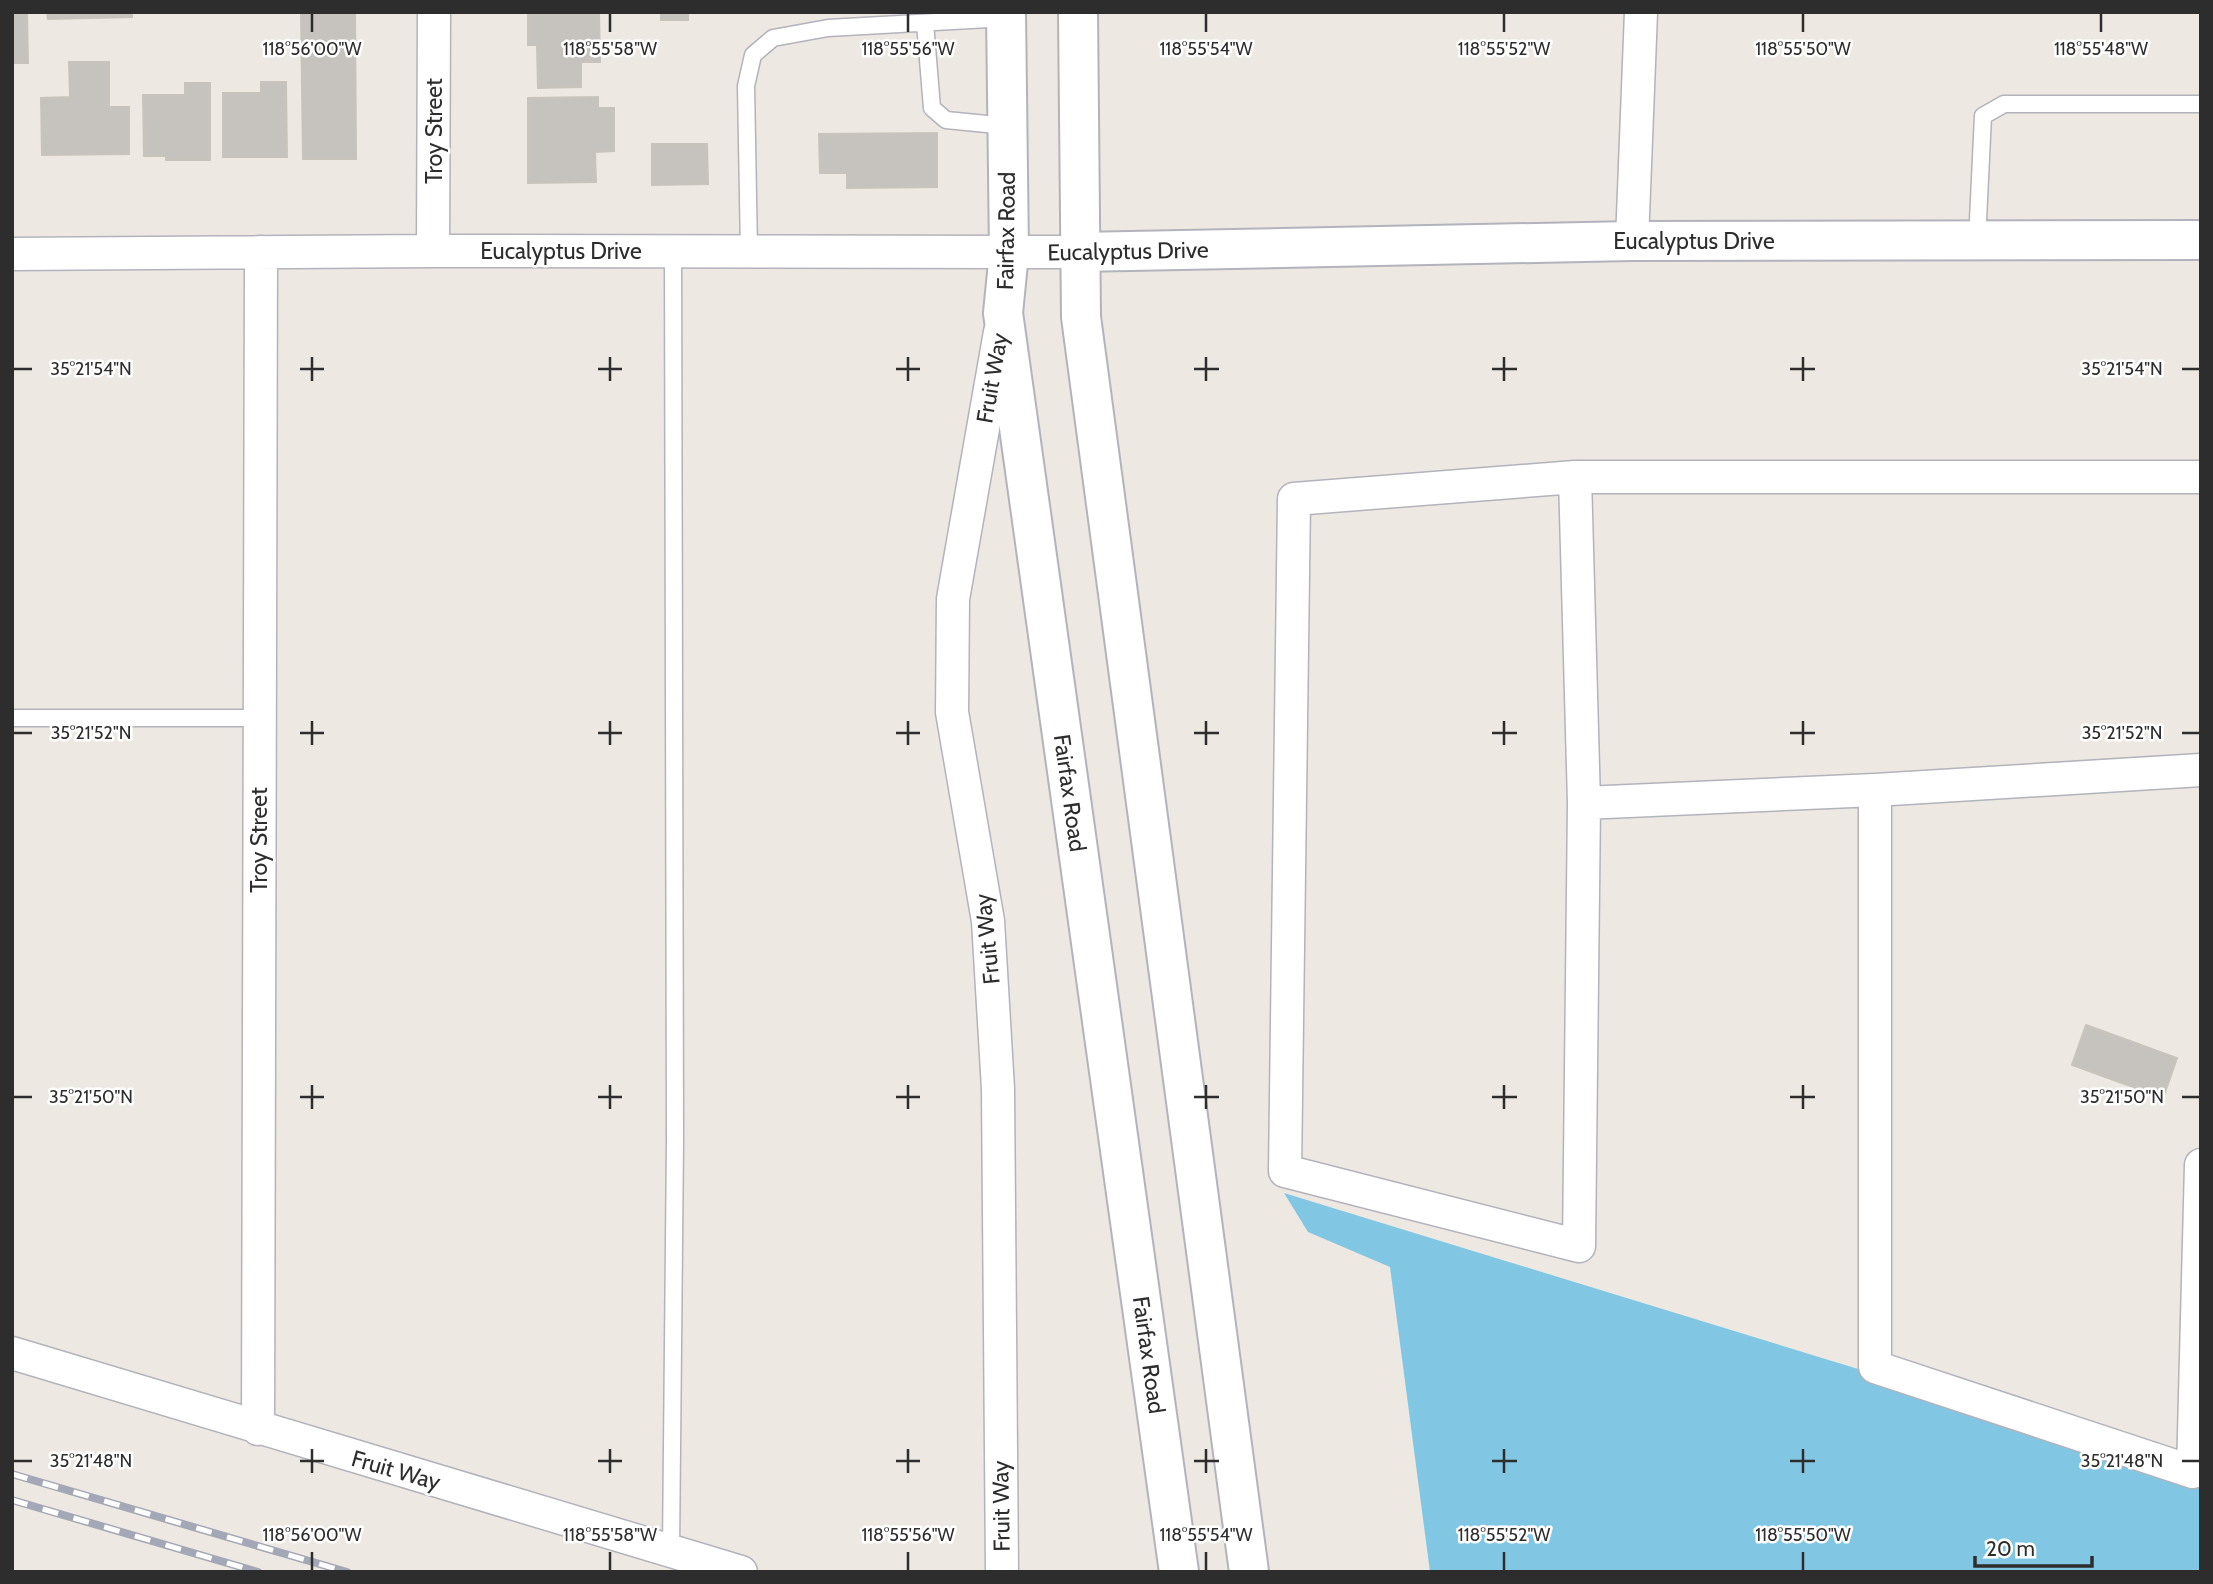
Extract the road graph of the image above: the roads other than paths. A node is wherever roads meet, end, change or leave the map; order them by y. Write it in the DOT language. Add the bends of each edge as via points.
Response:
graph roads {
  1 [pos="434,12"];
  2 [pos="1077,12"];
  3 [pos="1641,12"];
  4 [pos="1007,15"];
  5 [pos="925,23"];
  6 [pos="2201,104"];
  7 [pos="1008,126"];
  8 [pos="2201,240"];
  9 [pos="1632,241"];
  10 [pos="1977,241"];
  11 [pos="433,250"];
  12 [pos="261,252"];
  13 [pos="673,252"];
  14 [pos="750,252"];
  15 [pos="1078,252"];
  16 [pos="1009,253"];
  17 [pos="12,254"];
  18 [pos="1003,313"];
  19 [pos="1575,477"];
  20 [pos="2201,477"];
  21 [pos="12,718"];
  22 [pos="260,718"];
  23 [pos="2201,770"];
  24 [pos="1875,790"];
  25 [pos="1584,803"];
  26 [pos="2201,1165"];
  27 [pos="12,1353"];
  28 [pos="258,1429"];
  29 [pos="671,1551"];
  30 [pos="741,1572"];
  31 [pos="1002,1572"];
  32 [pos="1179,1572"];
  33 [pos="1249,1572"];
  1 -- 11 [label="street, Troy Street"];
  2 -- 15 [label="main road"];
  3 -- 9 [label="street"];
  4 -- 5 [label="lane"];
  4 -- 7 [label="main road, Fairfax Road"];
  5 -- 7 [label="lane" via="932,108 946,120"];
  5 -- 14 [label="lane" via="828,28 773,38 753,55 746,86"];
  6 -- 10 [label="lane" via="2004,104 1983,116"];
  7 -- 16 [label="main road, Fairfax Road"];
  8 -- 10 [label="main road, Eucalyptus Drive"];
  9 -- 10 [label="main road, Eucalyptus Drive"];
  9 -- 15 [label="main road, Eucalyptus Drive"];
  11 -- 12 [label="street, Eucalyptus Drive"];
  11 -- 13 [label="street, Eucalyptus Drive"];
  12 -- 17 [label="street, Eucalyptus Drive"];
  12 -- 22 [label="street, Troy Street"];
  13 -- 14 [label="street, Eucalyptus Drive"];
  13 -- 29 [label="lane"];
  14 -- 16 [label="street, Eucalyptus Drive"];
  15 -- 16 [label="street, Eucalyptus Drive"];
  15 -- 33 [label="main road" via="1083,330"];
  16 -- 18 [label="main road, Fairfax Road"];
  18 -- 31 [label="street, Fruit Way" via="953,599 952,712 988,921 996,1063"];
  18 -- 32 [label="main road, Fairfax Road"];
  19 -- 20 [label="street"];
  19 -- 25 [label="street"];
  19 -- 25 [label="street" via="1294,499 1285,1171 1578,1246"];
  21 -- 22 [label="lane"];
  22 -- 28 [label="street, Troy Street"];
  23 -- 24 [label="street"];
  24 -- 25 [label="street"];
  24 -- 26 [label="street" via="1875,1367 2193,1472"];
  27 -- 28 [label="street, Fruit Way"];
  28 -- 29 [label="street, Fruit Way"];
  29 -- 30 [label="street, Fruit Way"];
}
